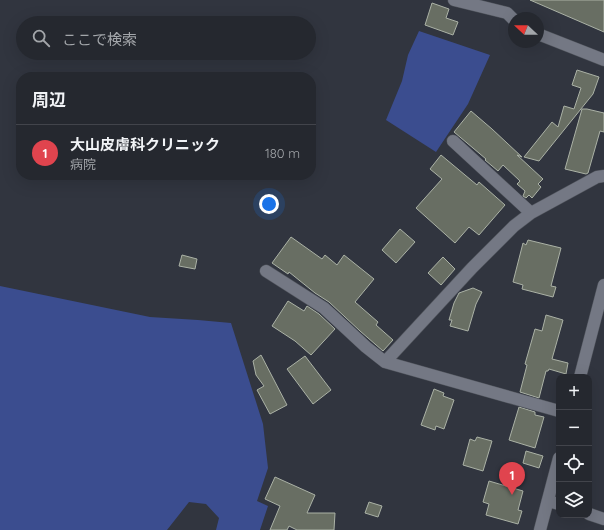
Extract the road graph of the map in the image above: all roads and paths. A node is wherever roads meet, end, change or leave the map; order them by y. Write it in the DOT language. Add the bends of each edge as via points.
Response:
graph roads {
  1 [pos="454,0"];
  2 [pos="508,13"];
  3 [pos="544,36"];
  4 [pos="604,60"];
  5 [pos="453,141"];
  6 [pos="604,176"];
  7 [pos="531,213"];
  8 [pos="266,272"];
  9 [pos="604,285"];
  10 [pos="385,362"];
  11 [pos="581,374"];
  12 [pos="556,410"];
  13 [pos="556,482"];
  14 [pos="554,502"];
  15 [pos="592,515"];
  16 [pos="604,519"];
  17 [pos="540,530"];
  1 -- 2 [label="street"];
  3 -- 4 [label="street"];
  5 -- 7 [label="street"];
  6 -- 7 [label="street" via="597,177"];
  7 -- 10 [label="street" via="514,226 472,268"];
  8 -- 10 [label="street" via="324,308"];
  9 -- 11 [label="street"];
  10 -- 12 [label="street"];
  13 -- 14 [label="street"];
  14 -- 17 [label="street"];
  15 -- 16 [label="street"];
}
